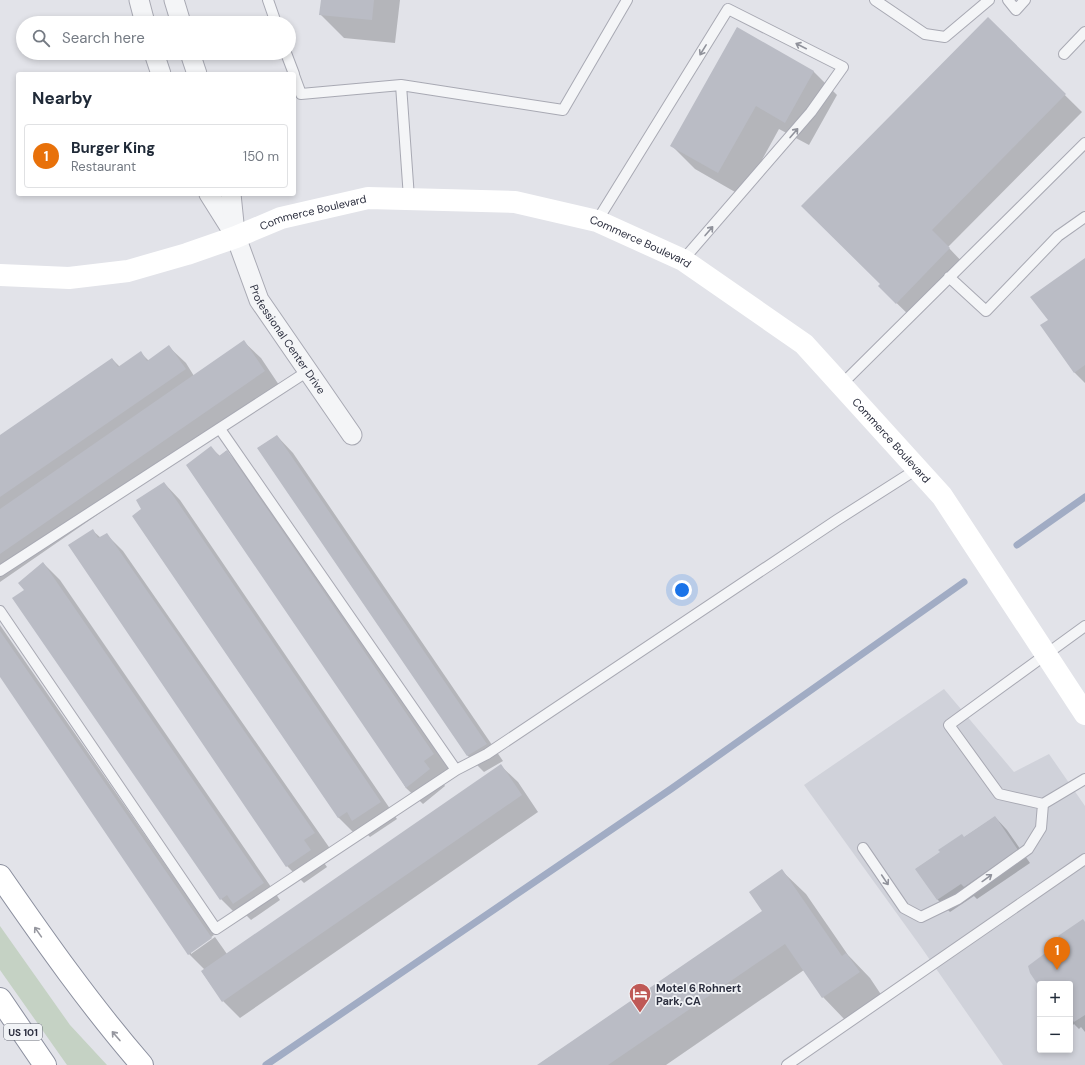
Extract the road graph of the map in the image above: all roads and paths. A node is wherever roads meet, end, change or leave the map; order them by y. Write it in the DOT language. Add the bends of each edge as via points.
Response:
graph roads {
  1 [pos="139,0"];
  2 [pos="174,0"];
  3 [pos="268,0"];
  4 [pos="627,0"];
  5 [pos="876,0"];
  6 [pos="989,0"];
  7 [pos="1008,0"];
  8 [pos="1024,0"];
  9 [pos="143,16"];
  10 [pos="179,16"];
  11 [pos="274,16"];
  12 [pos="1085,32"];
  13 [pos="1064,54"];
  14 [pos="156,60"];
  15 [pos="192,60"];
  16 [pos="289,60"];
  17 [pos="160,72"];
  18 [pos="196,72"];
  19 [pos="293,72"];
  20 [pos="296,80"];
  21 [pos="401,85"];
  22 [pos="1085,143"];
  23 [pos="210,196"];
  24 [pos="231,196"];
  25 [pos="409,198"];
  26 [pos="1085,217"];
  27 [pos="597,221"];
  28 [pos="236,237"];
  29 [pos="683,260"];
  30 [pos="0,275"];
  31 [pos="948,277"];
  32 [pos="308,371"];
  33 [pos="841,385"];
  34 [pos="220,429"];
  35 [pos="352,436"];
  36 [pos="917,469"];
  37 [pos="0,571"];
  38 [pos="0,611"];
  39 [pos="1085,626"];
  40 [pos="1046,654"];
  41 [pos="1085,714"];
  42 [pos="456,770"];
  43 [pos="1085,779"];
  44 [pos="1043,804"];
  45 [pos="863,848"];
  46 [pos="1085,859"];
  47 [pos="0,876"];
  48 [pos="0,999"];
  49 [pos="45,1065"];
  50 [pos="142,1065"];
  51 [pos="787,1065"];
  1 -- 9 [label="street"];
  2 -- 10 [label="street"];
  3 -- 11 [label="lane"];
  4 -- 21 [label="lane" via="563,110"];
  5 -- 6 [label="lane" via="925,34 945,37"];
  7 -- 8 [label="lane" via="1016,10"];
  12 -- 13 [label="lane"];
  14 -- 17 [label="street"];
  15 -- 18 [label="street"];
  16 -- 19 [label="lane"];
  20 -- 21 [label="lane" via="301,94"];
  21 -- 25 [label="lane"];
  22 -- 31 [label="lane"];
  23 -- 28 [label="street, Professional Center Drive"];
  24 -- 28 [label="street, Professional Center Drive"];
  25 -- 27 [label="main road, Commerce Boulevard" via="516,202"];
  25 -- 28 [label="main road, Commerce Boulevard" via="368,198 281,218"];
  26 -- 31 [label="lane" via="1058,236 986,310"];
  27 -- 29 [label="main road, Commerce Boulevard"];
  29 -- 27 [label="lane, one-way" via="811,112 843,67 728,9"];
  28 -- 30 [label="main road, Commerce Boulevard" via="128,271 69,278"];
  28 -- 32 [label="street, Professional Center Drive" via="260,300"];
  29 -- 33 [label="main road, Commerce Boulevard" via="804,344"];
  31 -- 33 [label="lane"];
  32 -- 34 [label="lane"];
  32 -- 35 [label="street, Professional Center Drive"];
  33 -- 36 [label="main road, Commerce Boulevard"];
  34 -- 37 [label="lane"];
  34 -- 42 [label="lane"];
  36 -- 40 [label="main road, Commerce Boulevard" via="942,496"];
  36 -- 42 [label="lane" via="487,754"];
  38 -- 42 [label="lane" via="216,929"];
  39 -- 40 [label="lane"];
  40 -- 41 [label="main road, Commerce Boulevard"];
  40 -- 44 [label="lane" via="949,725 999,794"];
  43 -- 44 [label="lane"];
  45 -- 44 [label="lane, one-way" via="904,908 921,917 958,899 1028,849 1041,828"];
  46 -- 51 [label="lane"];
  50 -- 47 [label="main road, one-way" via="59,961"];
  48 -- 49 [label="main road, US 101"];
}
